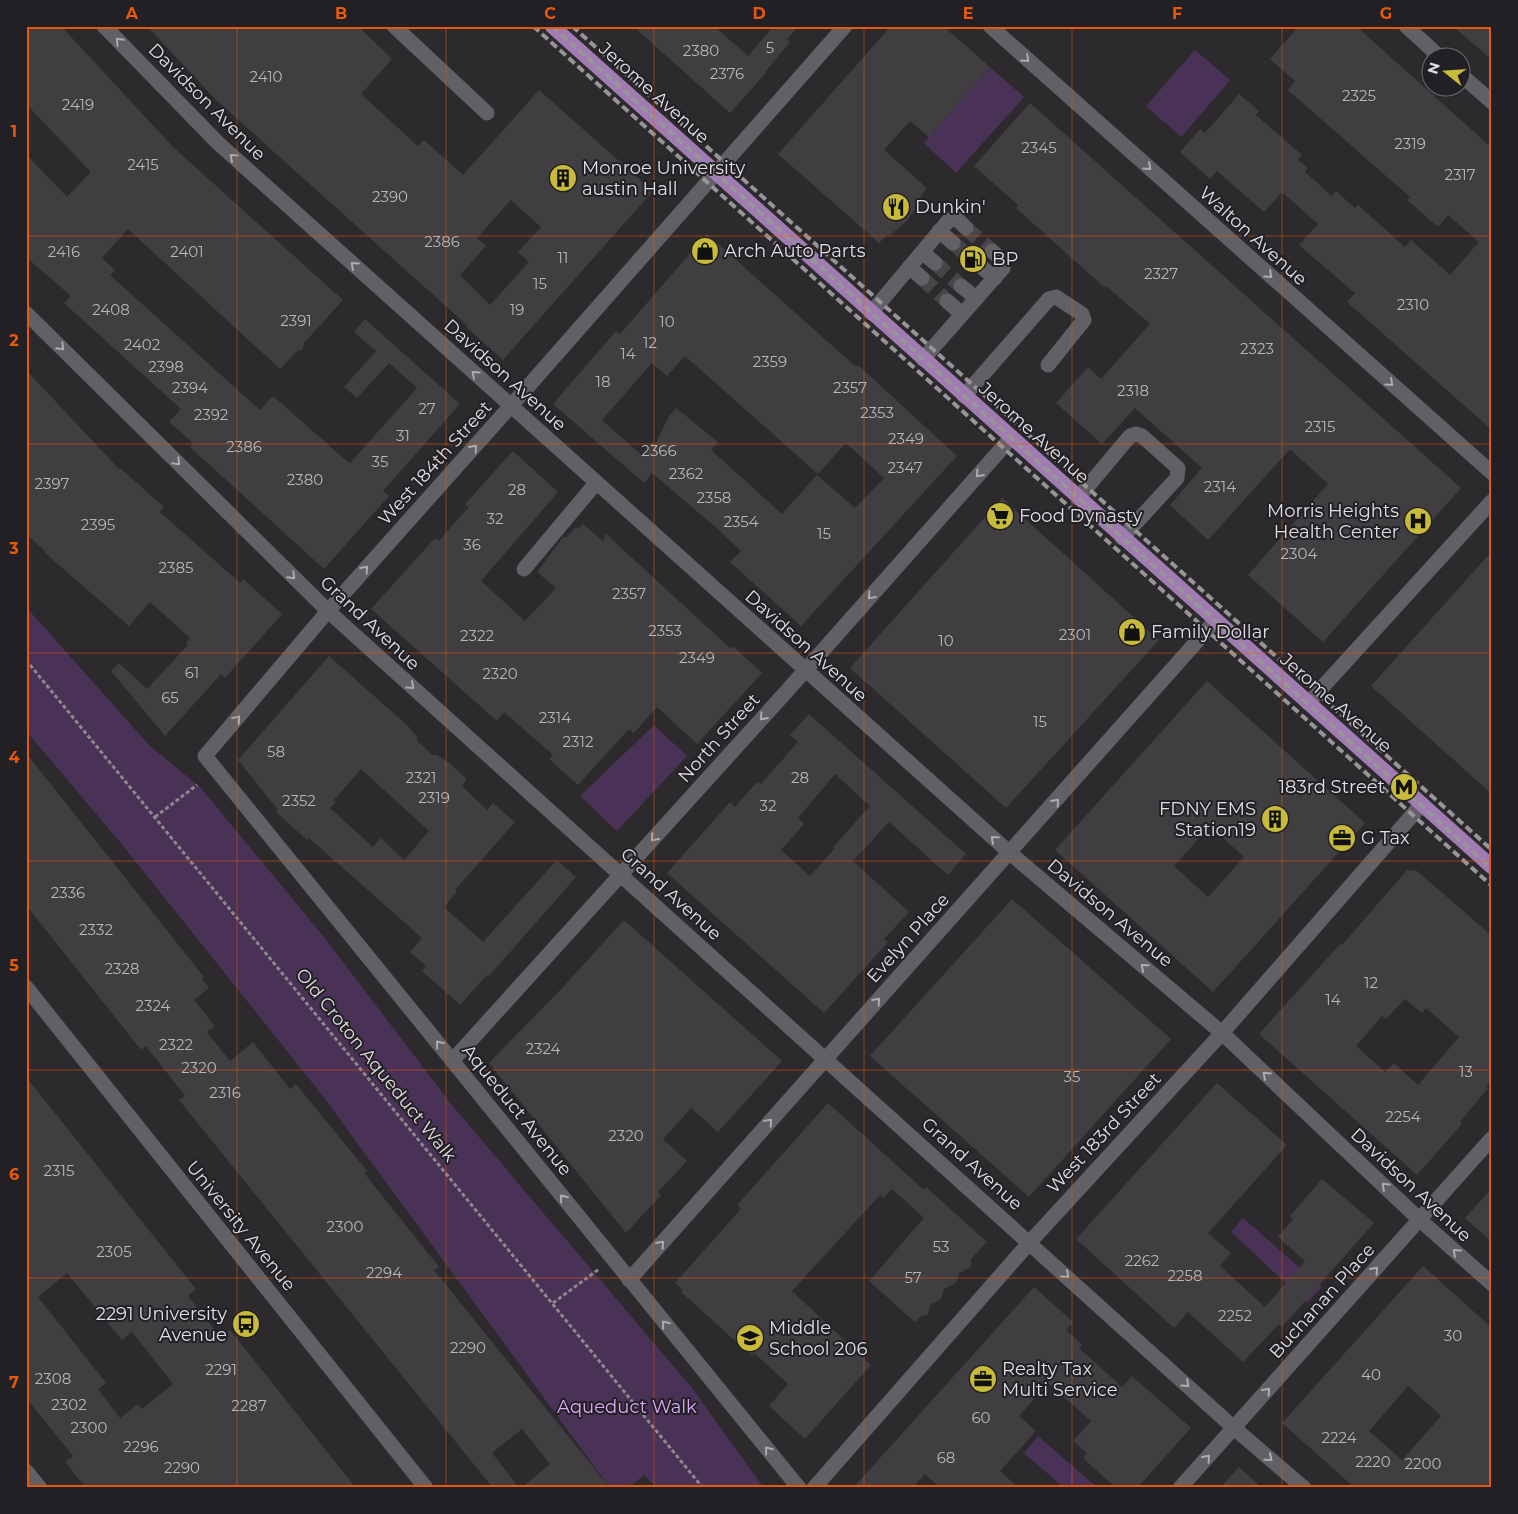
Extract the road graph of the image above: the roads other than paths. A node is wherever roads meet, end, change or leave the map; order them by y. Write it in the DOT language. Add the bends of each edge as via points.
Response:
graph roads {
  1 [pos="104,26"];
  2 [pos="552,26"];
  3 [pos="845,26"];
  4 [pos="990,26"];
  5 [pos="1406,26"];
  6 [pos="400,28"];
  7 [pos="1431,48"];
  8 [pos="1470,83"];
  9 [pos="1492,102"];
  10 [pos="487,113"];
  11 [pos="715,174"];
  12 [pos="966,228"];
  13 [pos="939,231"];
  14 [pos="953,243"];
  15 [pos="992,251"];
  16 [pos="922,252"];
  17 [pos="935,263"];
  18 [pos="979,265"];
  19 [pos="909,267"];
  20 [pos="922,278"];
  21 [pos="995,278"];
  22 [pos="961,286"];
  23 [pos="976,298"];
  24 [pos="948,301"];
  25 [pos="26,313"];
  26 [pos="871,313"];
  27 [pos="962,314"];
  28 [pos="923,359"];
  29 [pos="1048,365"];
  30 [pos="964,396"];
  31 [pos="511,406"];
  32 [pos="1011,438"];
  33 [pos="1492,473"];
  34 [pos="596,482"];
  35 [pos="1078,498"];
  36 [pos="1492,501"];
  37 [pos="1122,538"];
  38 [pos="524,569"];
  39 [pos="328,611"];
  40 [pos="1215,621"];
  41 [pos="806,670"];
  42 [pos="1308,703"];
  43 [pos="205,756"];
  44 [pos="1422,804"];
  45 [pos="1010,853"];
  46 [pos="1492,867"];
  47 [pos="622,875"];
  48 [pos="26,988"];
  49 [pos="1222,1033"];
  50 [pos="826,1058"];
  51 [pos="453,1060"];
  52 [pos="1492,1138"];
  53 [pos="1420,1220"];
  54 [pos="1030,1242"];
  55 [pos="629,1280"];
  56 [pos="1492,1284"];
  57 [pos="1234,1428"];
  58 [pos="26,1470"];
  59 [pos="40,1488"];
  60 [pos="426,1488"];
  61 [pos="799,1488"];
  62 [pos="814,1488"];
  63 [pos="1180,1488"];
  64 [pos="1304,1488"];
  31 -- 1 [label="street, Davidson Avenue, one-way" via="218,143"];
  2 -- 11 [label="main road, Jerome Avenue"];
  3 -- 11 [label="street, West 184th Street"];
  4 -- 33 [label="street, Walton Avenue, one-way"];
  5 -- 7 [label="street"];
  6 -- 10 [label="street"];
  8 -- 9 [label="street"];
  11 -- 26 [label="main road, Jerome Avenue"];
  11 -- 31 [label="street, West 184th Street"];
  12 -- 13 [label="street" via="957,219 949,220"];
  13 -- 14 [label="street"];
  13 -- 16 [label="street"];
  15 -- 21 [label="street" via="1001,259 1004,268"];
  16 -- 17 [label="street"];
  16 -- 19 [label="street"];
  18 -- 21 [label="street"];
  19 -- 20 [label="street"];
  19 -- 26 [label="street"];
  21 -- 23 [label="street"];
  22 -- 23 [label="street"];
  23 -- 27 [label="street"];
  24 -- 27 [label="street"];
  25 -- 39 [label="street, Grand Avenue, one-way"];
  26 -- 28 [label="main road, Jerome Avenue"];
  27 -- 28 [label="street"];
  28 -- 30 [label="main road, Jerome Avenue"];
  29 -- 30 [label="street" via="1084,320 1082,314 1056,297 1049,299"];
  30 -- 32 [label="main road, Jerome Avenue"];
  31 -- 34 [label="street, Davidson Avenue"];
  39 -- 31 [label="street, West 184th Street, one-way"];
  32 -- 35 [label="main road, Jerome Avenue"];
  32 -- 41 [label="street, North Street, one-way"];
  34 -- 38 [label="street"];
  34 -- 41 [label="street, Davidson Avenue"];
  35 -- 37 [label="main road, Jerome Avenue"];
  35 -- 37 [label="street" via="1130,436 1136,434 1178,468 1177,478"];
  36 -- 42 [label="street"];
  37 -- 40 [label="main road, Jerome Avenue"];
  43 -- 39 [label="street, West 184th Street, one-way"];
  39 -- 47 [label="street, Grand Avenue, one-way"];
  40 -- 42 [label="main road, Jerome Avenue"];
  45 -- 40 [label="street, Evelyn Place, one-way"];
  45 -- 41 [label="street, Davidson Avenue, one-way"];
  41 -- 47 [label="street, North Street, one-way"];
  42 -- 44 [label="main road, Jerome Avenue"];
  51 -- 43 [label="street, Aqueduct Avenue, one-way"];
  44 -- 46 [label="main road, Jerome Avenue"];
  44 -- 49 [label="street, West 183rd Street"];
  49 -- 45 [label="street, Davidson Avenue, one-way"];
  50 -- 45 [label="street, Evelyn Place, one-way"];
  47 -- 50 [label="street, Grand Avenue"];
  47 -- 51 [label="street, North Street"];
  48 -- 60 [label="street, University Avenue"];
  53 -- 49 [label="street, Davidson Avenue, one-way"];
  49 -- 54 [label="street, West 183rd Street"];
  50 -- 54 [label="street, Grand Avenue"];
  55 -- 50 [label="street, Evelyn Place, one-way"];
  55 -- 51 [label="street, Aqueduct Avenue, one-way"];
  52 -- 53 [label="street, Buchanan Place"];
  56 -- 53 [label="street, Davidson Avenue, one-way"];
  57 -- 53 [label="street, Buchanan Place, one-way"];
  54 -- 57 [label="street, Grand Avenue, one-way"];
  54 -- 62 [label="street, West 183rd Street"];
  61 -- 55 [label="street, Aqueduct Avenue, one-way"];
  63 -- 57 [label="street, Buchanan Place, one-way"];
  57 -- 64 [label="street, Grand Avenue, one-way"];
  58 -- 59 [label="street"];
}
